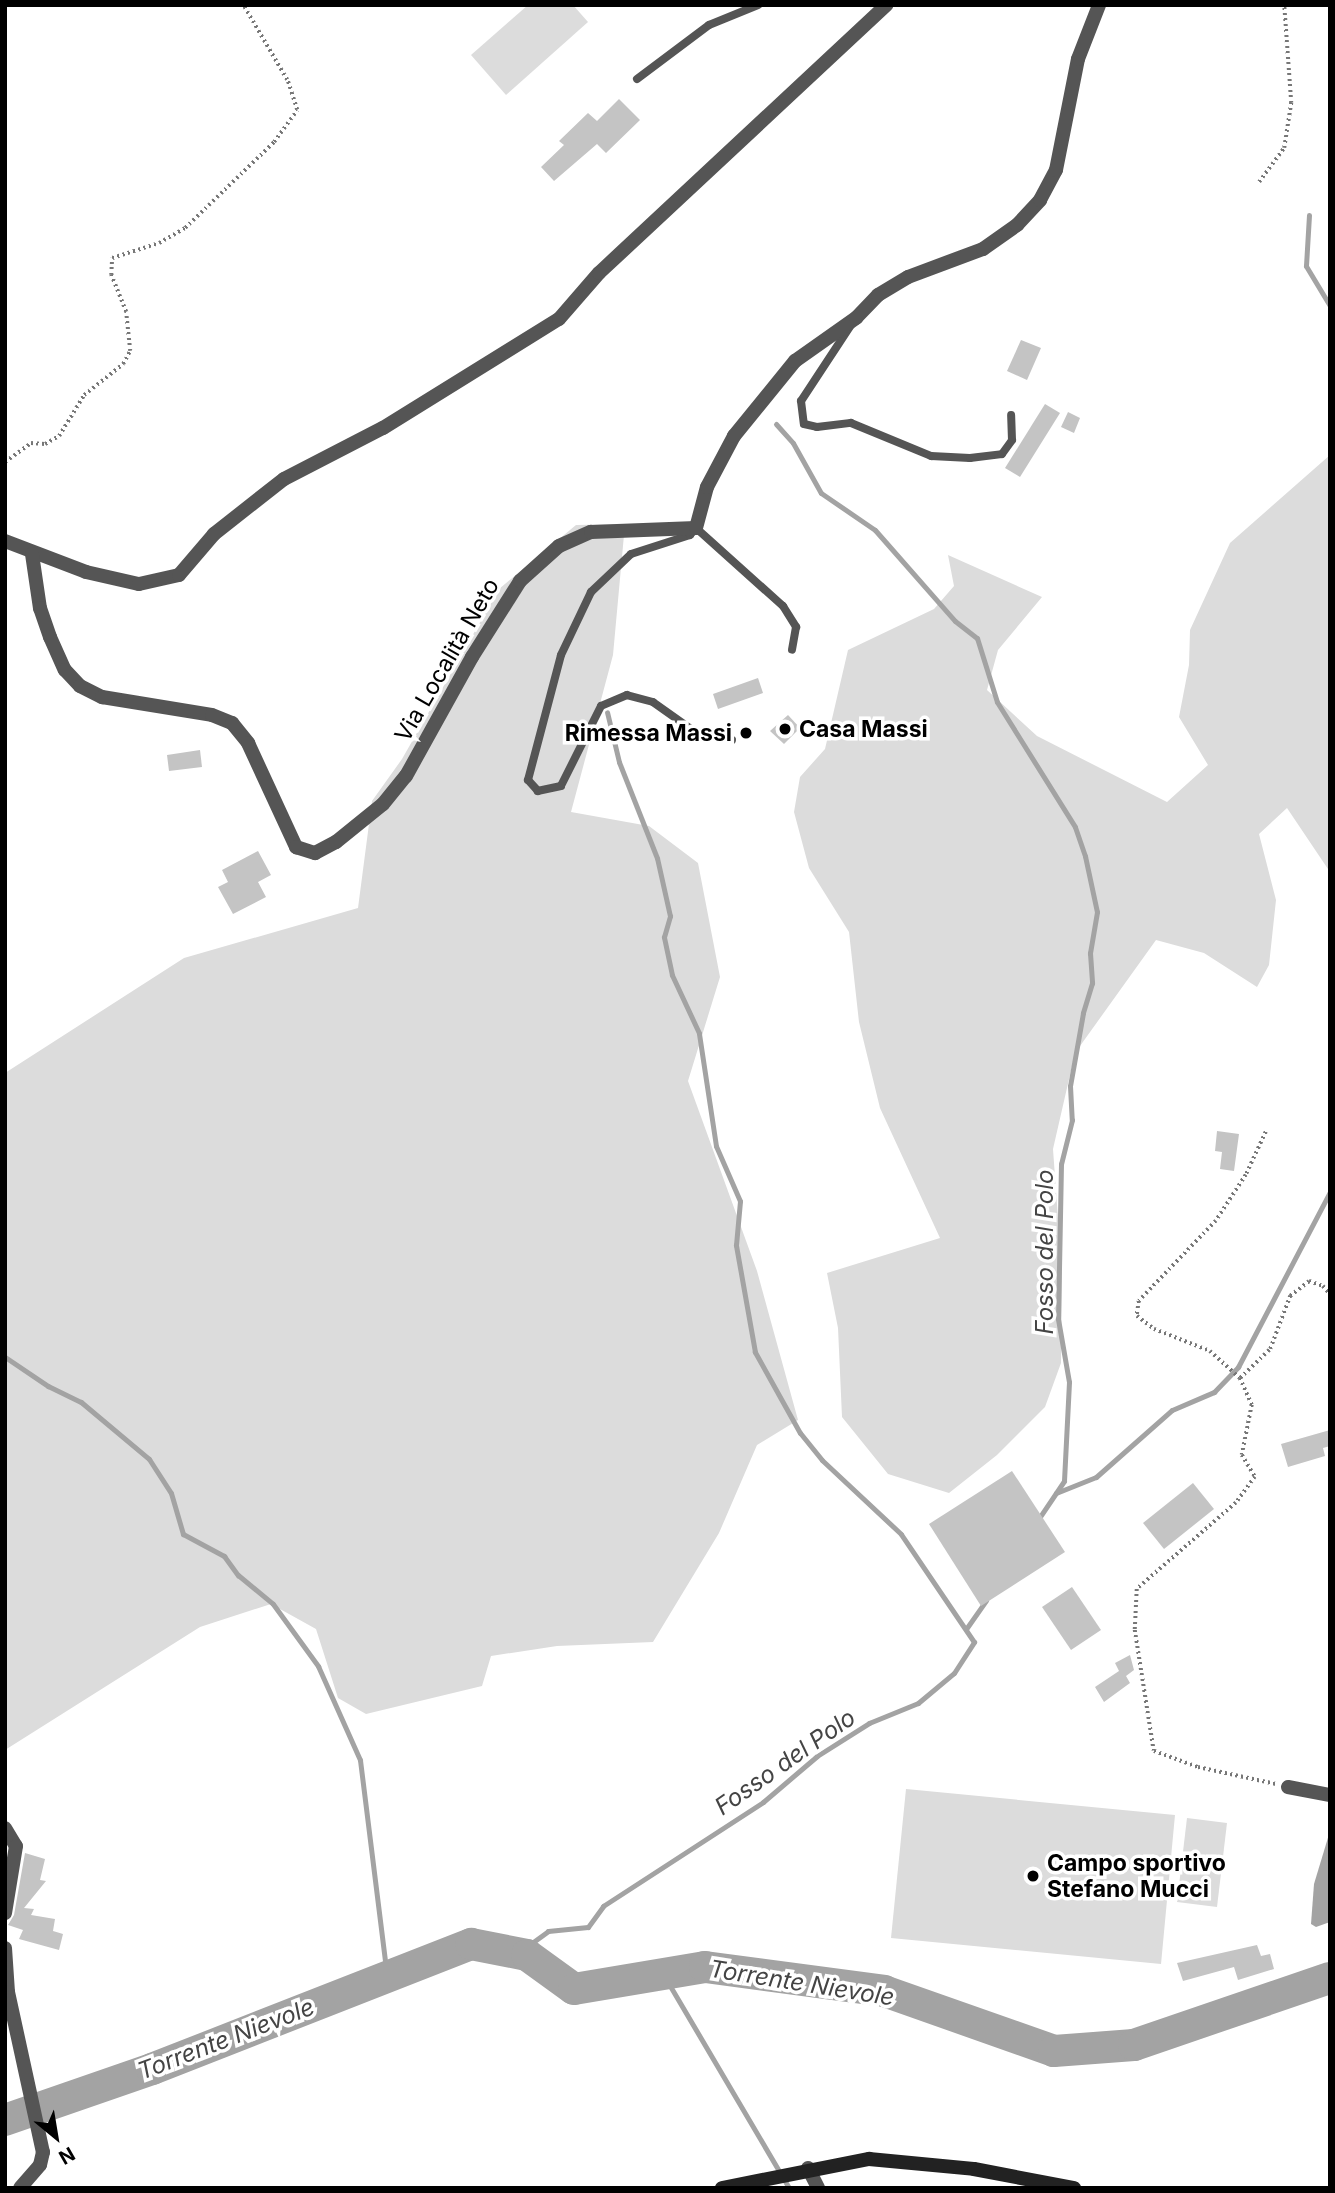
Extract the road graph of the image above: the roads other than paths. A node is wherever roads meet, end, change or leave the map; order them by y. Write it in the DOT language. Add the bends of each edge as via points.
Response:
graph roads {
  1 [pos="758,5"];
  2 [pos="886,5"];
  3 [pos="1099,5"];
  4 [pos="637,79"];
  5 [pos="856,318"];
  6 [pos="1011,415"];
  7 [pos="696,528"];
  8 [pos="5,541"];
  9 [pos="32,554"];
  10 [pos="792,650"];
  11 [pos="732,740"];
  12 [pos="1288,1787"];
  13 [pos="1330,1795"];
  14 [pos="5,1828"];
  15 [pos="5,1913"];
  16 [pos="5,1948"];
  17 [pos="802,2170"];
  18 [pos="20,2188"];
  19 [pos="722,2188"];
  20 [pos="818,2188"];
  21 [pos="1074,2188"];
  1 -- 4 [label="lane" via="709,25"];
  2 -- 9 [label="street" via="598,273 559,320 383,428 284,479 214,534 178,575 139,584"];
  3 -- 5 [label="street" via="1073,81 1056,170 1040,200 1017,225 983,248 908,277 877,295"];
  5 -- 6 [label="lane" via="801,401 804,424 851,423 931,456 970,458 1002,454 1012,440"];
  5 -- 7 [label="street" via="795,361 734,436 707,487"];
  7 -- 9 [label="street, Via Località Neto" via="591,532 559,546 520,581 471,657 406,776 383,804 315,853 296,847 285,832 248,743 232,723 212,715 102,697 80,686 65,670 50,637 40,608"];
  7 -- 10 [label="lane" via="783,606 796,627"];
  7 -- 11 [label="lane" via="690,536 631,554 591,593 561,655 528,780 538,791 561,786 601,706 627,695 653,702 698,734"];
  8 -- 9 [label="street"];
  12 -- 13 [label="street"];
  14 -- 15 [label="street" via="16,1846"];
  16 -- 18 [label="street" via="8,1992 40,2130 40,2165"];
  17 -- 19 [label="street"];
  17 -- 20 [label="street"];
  17 -- 21 [label="street" via="869,2159 919,2162"];
}
